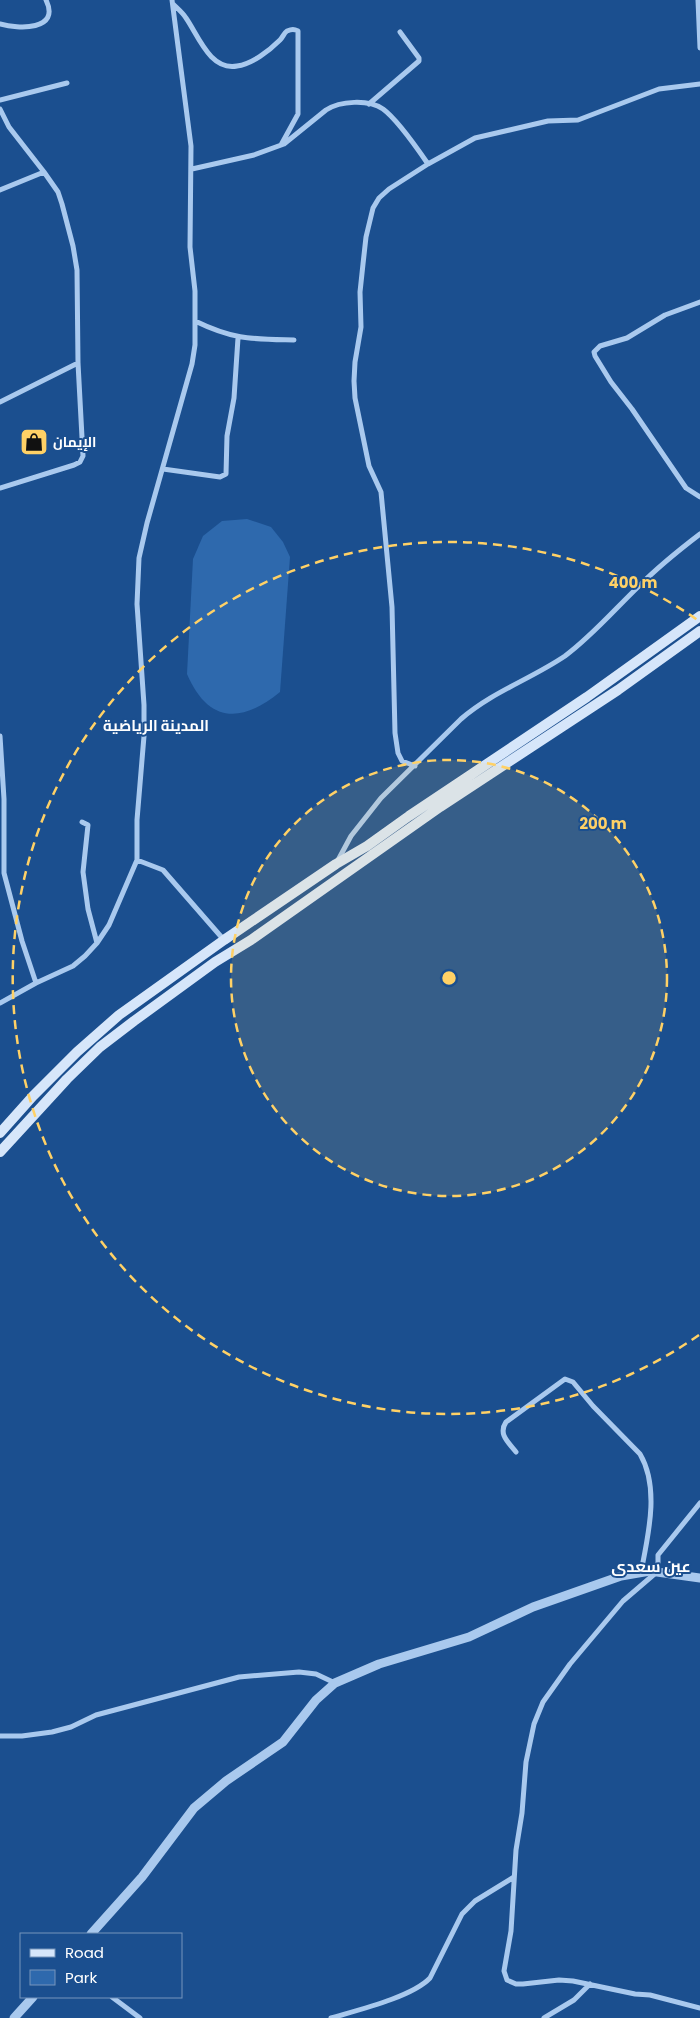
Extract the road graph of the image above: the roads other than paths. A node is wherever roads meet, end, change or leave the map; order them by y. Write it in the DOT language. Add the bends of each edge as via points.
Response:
graph roads {
  1 [pos="46,0"];
  2 [pos="698,0"];
  3 [pos="172,2"];
  4 [pos="0,24"];
  5 [pos="400,32"];
  6 [pos="700,48"];
  7 [pos="67,83"];
  8 [pos="700,84"];
  9 [pos="0,100"];
  10 [pos="369,104"];
  11 [pos="0,109"];
  12 [pos="281,145"];
  13 [pos="428,164"];
  14 [pos="192,169"];
  15 [pos="44,172"];
  16 [pos="0,190"];
  17 [pos="700,302"];
  18 [pos="195,321"];
  19 [pos="238,338"];
  20 [pos="294,340"];
  21 [pos="78,363"];
  22 [pos="0,402"];
  23 [pos="163,469"];
  24 [pos="0,488"];
  25 [pos="700,497"];
  26 [pos="700,534"];
  27 [pos="700,616"];
  28 [pos="700,631"];
  29 [pos="0,736"];
  30 [pos="415,766"];
  31 [pos="82,822"];
  32 [pos="137,860"];
  33 [pos="336,864"];
  34 [pos="2,873"];
  35 [pos="224,940"];
  36 [pos="97,943"];
  37 [pos="36,983"];
  38 [pos="0,1003"];
  39 [pos="0,1134"];
  40 [pos="0,1152"];
  41 [pos="516,1452"];
  42 [pos="700,1503"];
  43 [pos="658,1571"];
  44 [pos="641,1572"];
  45 [pos="700,1578"];
  46 [pos="335,1683"];
  47 [pos="0,1736"];
  48 [pos="514,1877"];
  49 [pos="92,1933"];
  50 [pos="590,1984"];
  51 [pos="31,1998"];
  52 [pos="113,1998"];
  53 [pos="700,2008"];
  54 [pos="14,2018"];
  55 [pos="140,2018"];
  56 [pos="331,2018"];
  57 [pos="544,2018"];
  1 -- 4 [label="street" via="49,14 39,25 22,28"];
  2 -- 6 [label="street"];
  3 -- 12 [label="street" via="213,58 227,66 244,65 267,50 285,32 298,31 298,114"];
  3 -- 14 [label="street"];
  5 -- 10 [label="street" via="418,61"];
  7 -- 9 [label="street"];
  8 -- 13 [label="street" via="659,89 578,120 548,121 476,138"];
  10 -- 12 [label="street" via="332,106"];
  10 -- 13 [label="street" via="384,110"];
  11 -- 15 [label="street"];
  12 -- 14 [label="street" via="254,155"];
  13 -- 30 [label="street" via="390,189 373,208 363,264 361,326 354,381 369,466 381,492 392,607 395,743 402,760"];
  14 -- 18 [label="street" via="190,247"];
  15 -- 16 [label="street"];
  15 -- 21 [label="street" via="58,192 73,246 78,295"];
  17 -- 25 [label="street" via="665,315 627,338 600,346 594,352 611,382 686,488"];
  18 -- 19 [label="street"];
  18 -- 23 [label="street" via="192,364"];
  19 -- 20 [label="street"];
  19 -- 23 [label="street" via="226,474 220,478"];
  21 -- 22 [label="street"];
  21 -- 24 [label="street" via="82,458 74,465"];
  23 -- 32 [label="street" via="147,523 137,587 144,736"];
  26 -- 30 [label="street" via="654,572 584,641 474,708"];
  27 -- 33 [label="main road" via="587,697 368,846"];
  28 -- 40 [label="main road" via="134,1020 67,1079"];
  29 -- 34 [label="street" via="4,799"];
  30 -- 33 [label="street" via="363,820"];
  31 -- 36 [label="street" via="88,825 83,872"];
  32 -- 35 [label="street" via="163,870"];
  32 -- 36 [label="street" via="115,913"];
  33 -- 35 [label="main road"];
  34 -- 37 [label="street"];
  35 -- 39 [label="main road" via="119,1014 33,1096"];
  36 -- 37 [label="street" via="73,966"];
  37 -- 38 [label="street"];
  41 -- 44 [label="street" via="504,1437 506,1422 565,1379 573,1382 645,1463 650,1506"];
  42 -- 43 [label="street" via="658,1555"];
  43 -- 44 [label="street"];
  43 -- 45 [label="street"];
  43 -- 48 [label="street" via="608,1618 543,1702 529,1744"];
  44 -- 46 [label="street" via="533,1607 469,1637 378,1664"];
  46 -- 47 [label="street" via="316,1674 299,1672 229,1678 52,1732"];
  46 -- 49 [label="street" via="316,1700 283,1742 226,1781 194,1808 142,1876"];
  48 -- 50 [label="street" via="511,1936 504,1971 507,1980 516,1984 559,1980"];
  48 -- 56 [label="street" via="475,1901 462,1914 425,1983 390,1999"];
  50 -- 53 [label="street"];
  50 -- 57 [label="street" via="574,2000"];
  51 -- 54 [label="street"];
  52 -- 55 [label="street"];
}
